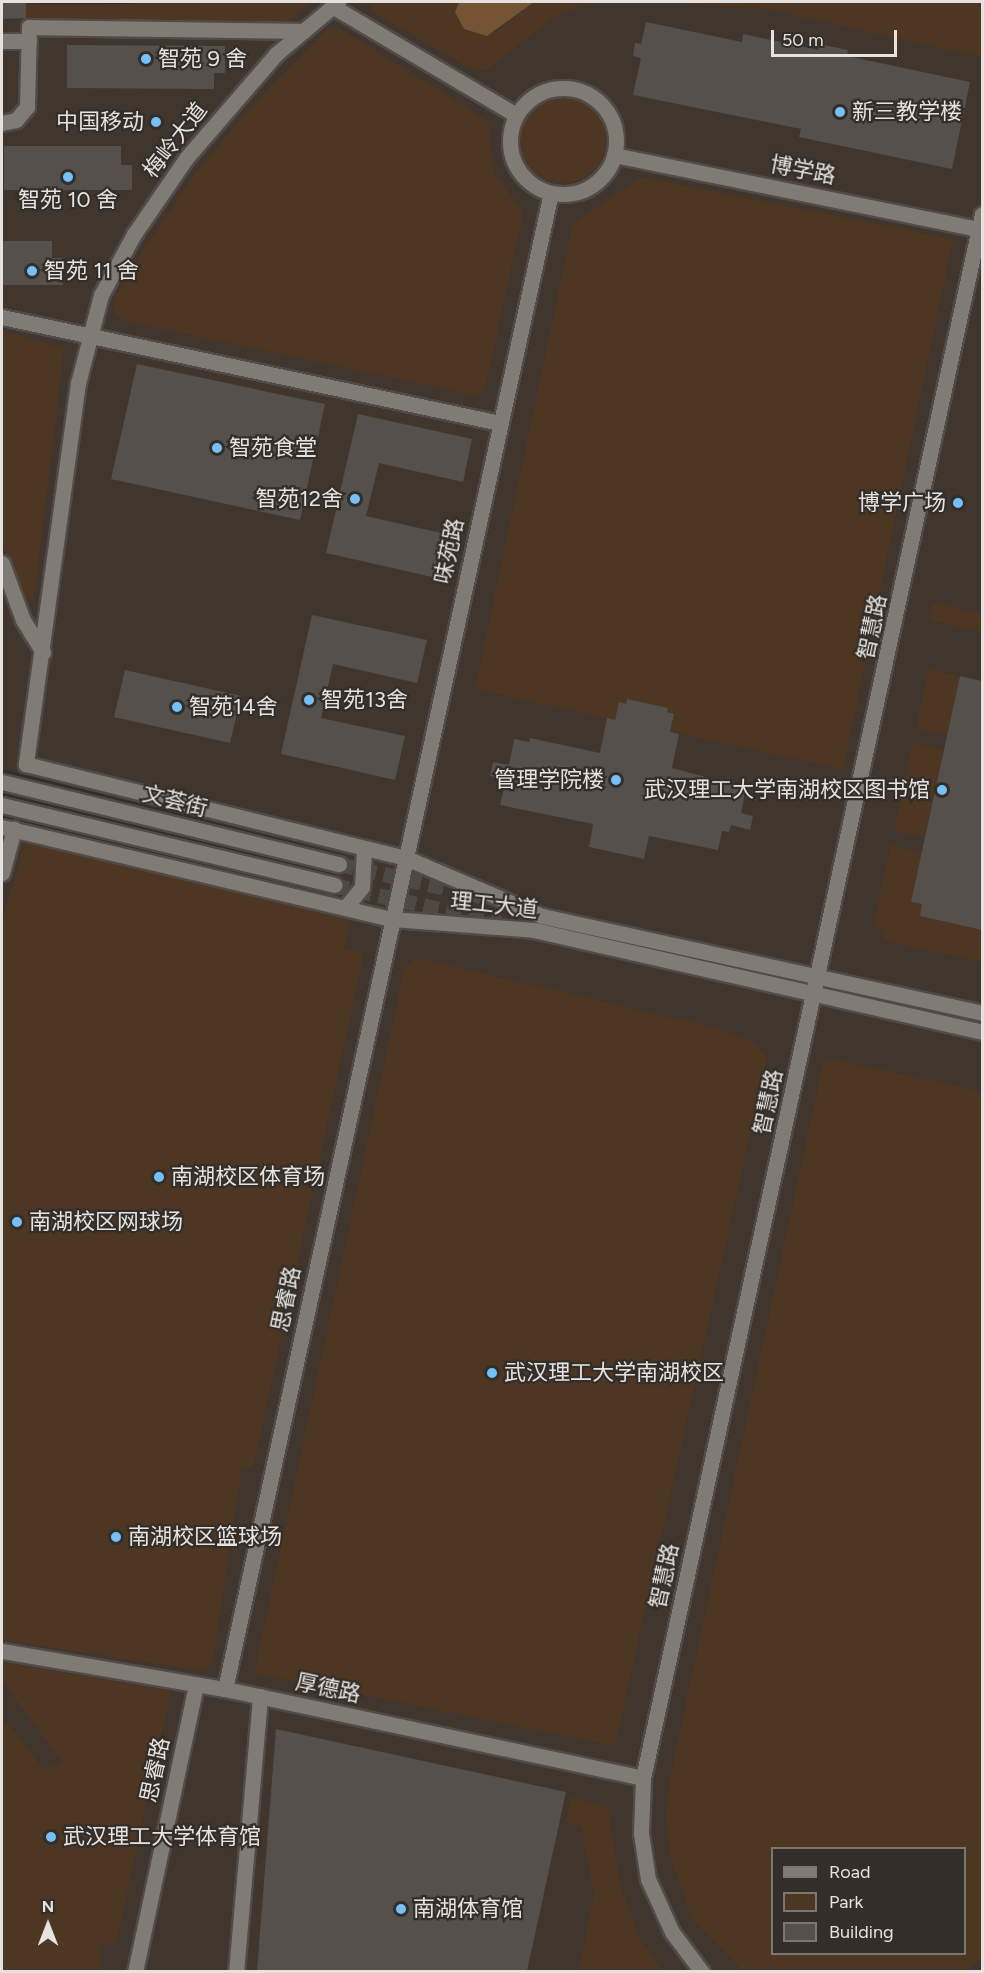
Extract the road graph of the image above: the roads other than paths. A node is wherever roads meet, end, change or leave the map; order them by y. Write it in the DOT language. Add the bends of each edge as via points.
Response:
graph roads {
  1 [pos="334,4"];
  2 [pos="300,31"];
  3 [pos="2,41"];
  4 [pos="28,41"];
  5 [pos="516,115"];
  6 [pos="2,123"];
  7 [pos="614,155"];
  8 [pos="550,193"];
  9 [pos="981,224"];
  10 [pos="2,317"];
  11 [pos="87,335"];
  12 [pos="500,423"];
  13 [pos="2,563"];
  14 [pos="43,652"];
  15 [pos="26,764"];
  16 [pos="2,782"];
  17 [pos="2,805"];
  18 [pos="8,828"];
  19 [pos="364,848"];
  20 [pos="406,858"];
  21 [pos="339,864"];
  22 [pos="2,873"];
  23 [pos="334,885"];
  24 [pos="345,908"];
  25 [pos="392,919"];
  26 [pos="819,977"];
  27 [pos="814,996"];
  28 [pos="982,1013"];
  29 [pos="982,1032"];
  30 [pos="2,1651"];
  31 [pos="196,1684"];
  32 [pos="225,1689"];
  33 [pos="260,1696"];
  34 [pos="643,1778"];
  35 [pos="135,1971"];
  36 [pos="236,1971"];
  37 [pos="702,1971"];
  1 -- 2 [label="street, 梅岭大道"];
  1 -- 5 [label="street"];
  2 -- 4 [label="street" via="29,27"];
  2 -- 11 [label="street, 梅岭大道" via="238,96 168,183 107,282"];
  3 -- 4 [label="street"];
  4 -- 6 [label="street" via="27,107 16,120"];
  5 -- 7 [label="street" via="530,99 550,89 583,91 601,103 613,122"];
  5 -- 8 [label="street" via="509,141 512,159 527,180"];
  7 -- 8 [label="street" via="594,184 569,194"];
  7 -- 9 [label="street, 博学路"];
  8 -- 12 [label="street, 味苑路"];
  9 -- 26 [label="street, 智慧路"];
  10 -- 11 [label="street"];
  11 -- 12 [label="street"];
  11 -- 14 [label="street, 梅岭大道"];
  12 -- 20 [label="street, 味苑路"];
  13 -- 14 [label="street" via="23,620"];
  14 -- 15 [label="street, 梅岭大道"];
  15 -- 19 [label="street, 理工大道"];
  16 -- 21 [label="street, 文荟街"];
  17 -- 23 [label="street, 文荟街"];
  18 -- 22 [label="street"];
  18 -- 24 [label="street, 理工大道"];
  19 -- 20 [label="street, 理工大道"];
  19 -- 24 [label="street" via="362,887"];
  20 -- 25 [label="street, 味苑路"];
  20 -- 26 [label="street, 理工大道" via="542,916"];
  24 -- 25 [label="street, 理工大道"];
  25 -- 27 [label="street, 理工大道" via="524,928"];
  25 -- 32 [label="street, 思睿路"];
  26 -- 27 [label="street, 智慧路"];
  26 -- 28 [label="street, 理工大道"];
  27 -- 29 [label="street, 理工大道"];
  27 -- 34 [label="street, 智慧路"];
  30 -- 31 [label="street, 厚德路"];
  31 -- 32 [label="street, 厚德路"];
  31 -- 35 [label="street, 思睿路"];
  32 -- 33 [label="street, 厚德路"];
  33 -- 34 [label="street, 厚德路"];
  33 -- 36 [label="street"];
  34 -- 37 [label="street, 智慧路" via="641,1833 648,1879 672,1932"];
}
